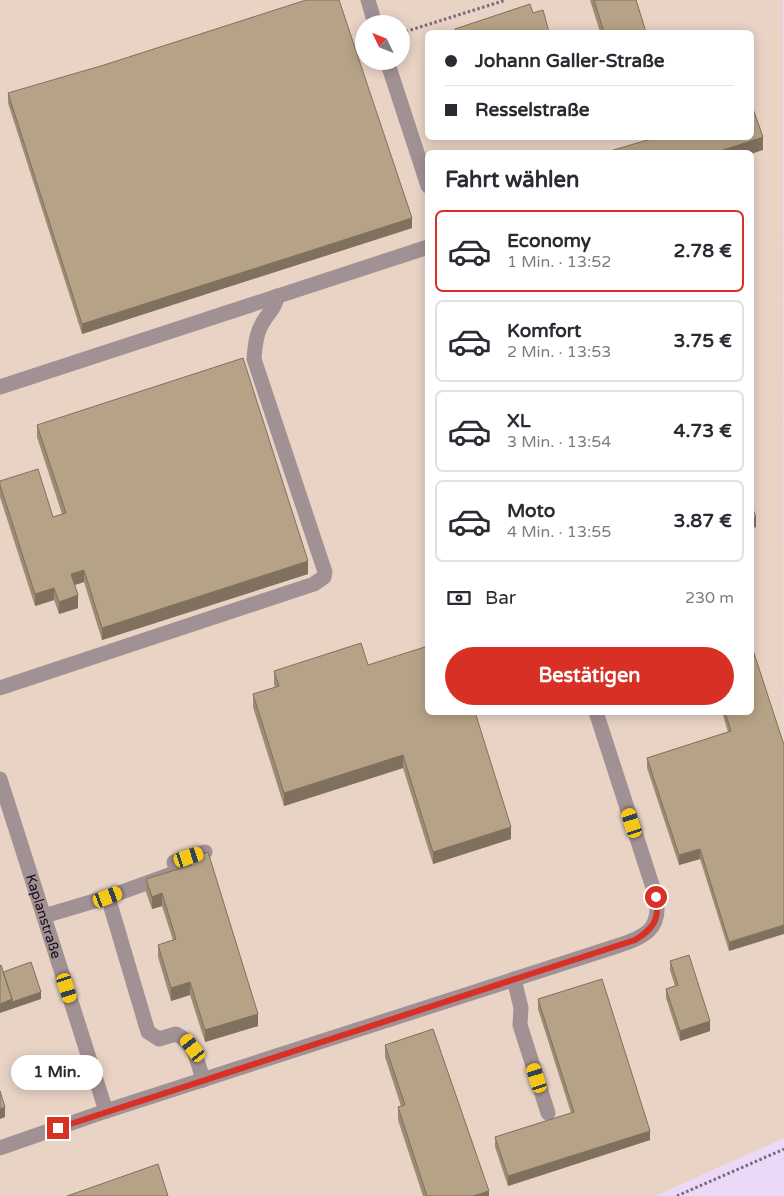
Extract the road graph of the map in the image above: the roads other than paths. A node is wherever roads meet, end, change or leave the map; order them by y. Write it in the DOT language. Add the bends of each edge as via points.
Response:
graph roads {
  1 [pos="368,0"];
  2 [pos="372,15"];
  3 [pos="391,70"];
  4 [pos="425,177"];
  5 [pos="425,248"];
  6 [pos="277,296"];
  7 [pos="0,387"];
  8 [pos="0,688"];
  9 [pos="597,715"];
  10 [pos="0,779"];
  11 [pos="205,852"];
  12 [pos="108,897"];
  13 [pos="44,916"];
  14 [pos="514,979"];
  15 [pos="203,1080"];
  16 [pos="106,1111"];
  17 [pos="548,1113"];
  18 [pos="0,1148"];
  1 -- 2 [label="street"];
  3 -- 4 [label="street"];
  5 -- 6 [label="street"];
  6 -- 7 [label="street"];
  6 -- 8 [label="street" via="274,308 262,324 254,358 326,572 324,577 314,584"];
  9 -- 14 [label="street" via="656,897 657,918 653,928 635,940"];
  10 -- 13 [label="street, Kaplanstraße"];
  11 -- 12 [label="street" via="174,862 177,872"];
  12 -- 13 [label="street"];
  12 -- 15 [label="street" via="148,1032 158,1039 176,1034 186,1039 193,1048"];
  13 -- 16 [label="street, Kaplanstraße"];
  14 -- 15 [label="street"];
  14 -- 17 [label="street" via="521,1008 520,1025"];
  15 -- 16 [label="street"];
  16 -- 18 [label="street"];
}
